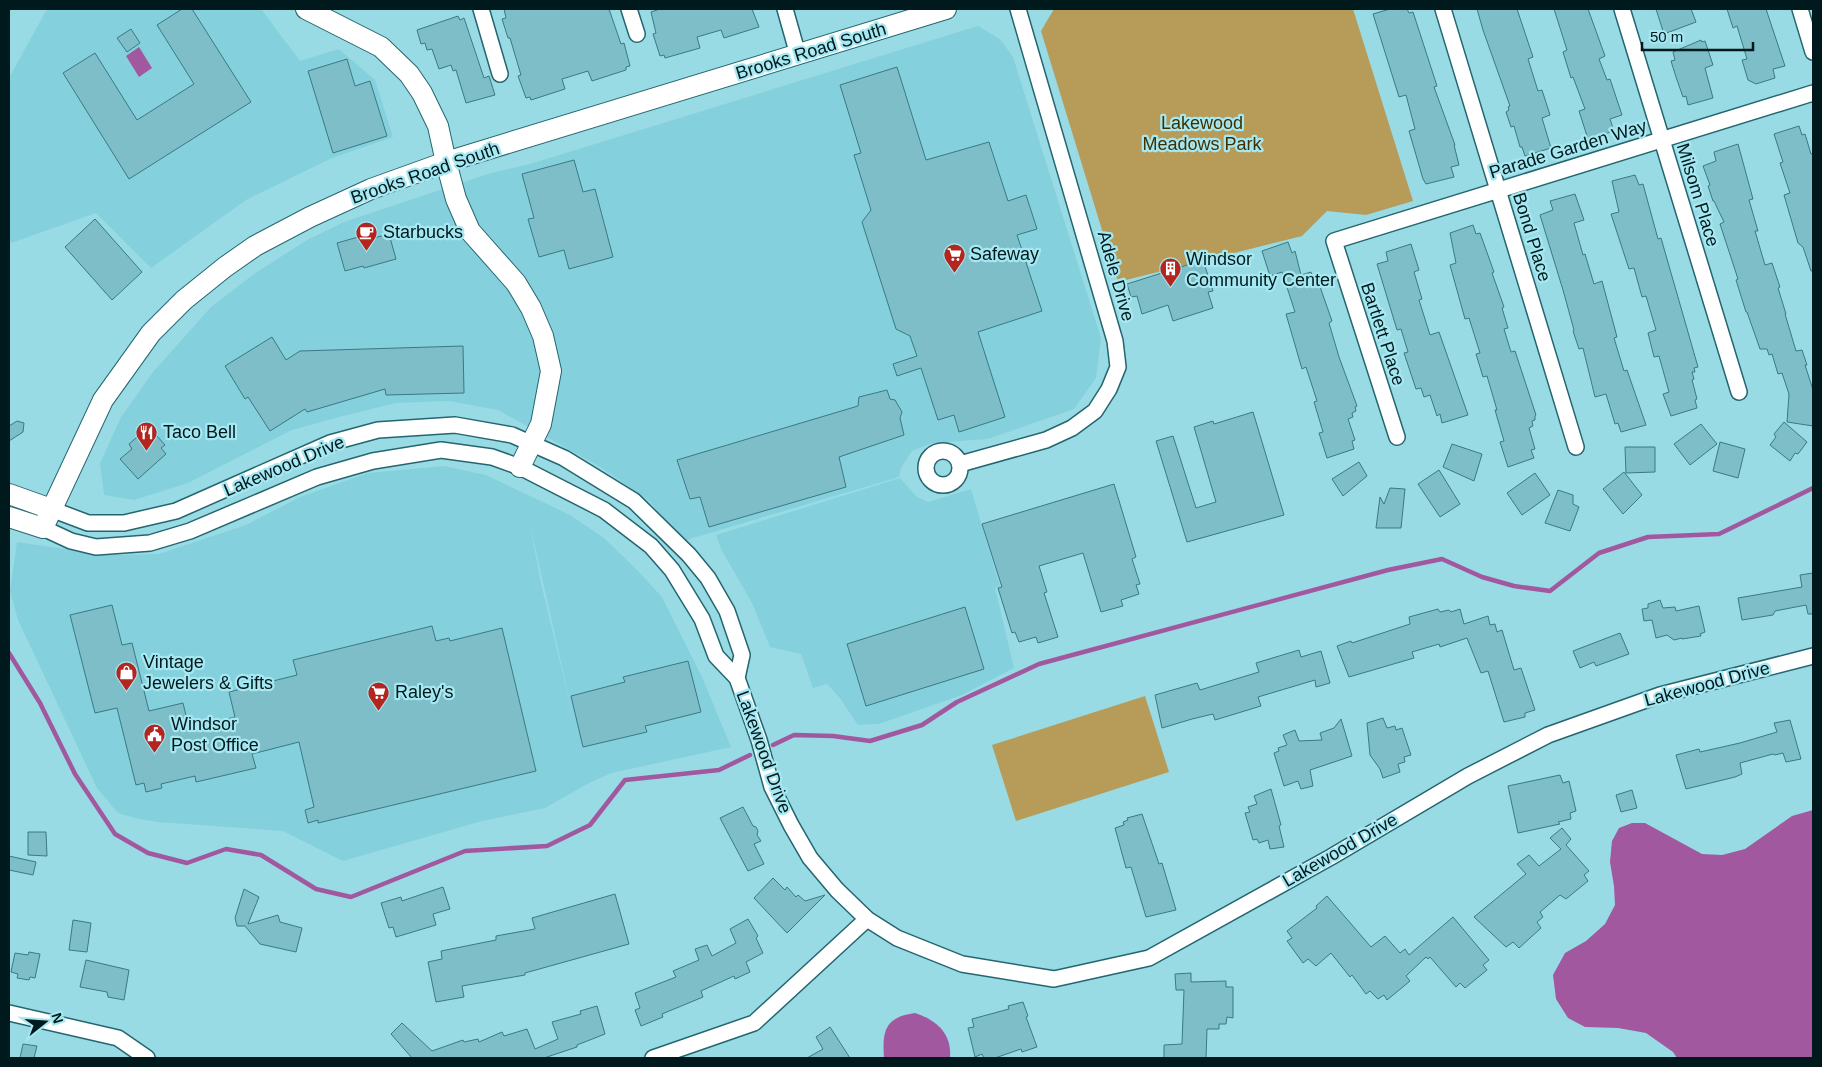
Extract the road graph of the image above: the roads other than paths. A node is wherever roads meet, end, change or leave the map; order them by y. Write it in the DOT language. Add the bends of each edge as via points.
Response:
graph roads {
  1 [pos="306,9"];
  2 [pos="480,9"];
  3 [pos="629,9"];
  4 [pos="785,9"];
  5 [pos="946,9"];
  6 [pos="1018,9"];
  7 [pos="1443,9"];
  8 [pos="1622,9"];
  9 [pos="1800,9"];
  10 [pos="637,34"];
  11 [pos="1813,52"];
  12 [pos="798,55"];
  13 [pos="500,74"];
  14 [pos="1813,93"];
  15 [pos="1662,140"];
  16 [pos="446,162"];
  17 [pos="1498,190"];
  18 [pos="1334,241"];
  19 [pos="1739,392"];
  20 [pos="1397,437"];
  21 [pos="532,443"];
  22 [pos="1576,447"];
  23 [pos="960,464"];
  24 [pos="520,467"];
  25 [pos="9,494"];
  26 [pos="51,509"];
  27 [pos="9,517"];
  28 [pos="43,528"];
  29 [pos="1813,656"];
  30 [pos="737,678"];
  31 [pos="867,919"];
  32 [pos="9,1013"];
  33 [pos="147,1058"];
  34 [pos="653,1058"];
  1 -- 16 [label="street" via="381,47 409,74 438,126"];
  2 -- 13 [label="street"];
  3 -- 10 [label="street"];
  4 -- 12 [label="street"];
  5 -- 12 [label="street, Brooks Road South"];
  6 -- 23 [label="street, Adele Drive" via="1115,342 1118,367 1095,411 1072,428 1046,440"];
  7 -- 17 [label="street, Bond Place"];
  8 -- 15 [label="street, Milsom Place"];
  9 -- 11 [label="street"];
  12 -- 16 [label="street, Brooks Road South"];
  14 -- 15 [label="street, Parade Garden Way"];
  15 -- 17 [label="street, Parade Garden Way"];
  15 -- 19 [label="street, Milsom Place"];
  16 -- 21 [label="street" via="456,199 470,231 516,283 543,336 551,371 541,424"];
  16 -- 26 [label="street, Brooks Road South" via="371,188 302,221 255,246 184,300 150,333 103,400"];
  17 -- 18 [label="street, Parade Garden Way"];
  17 -- 22 [label="street, Bond Place"];
  18 -- 20 [label="street, Bartlett Place"];
  21 -- 24 [label="street"];
  21 -- 26 [label="street, Lakewood Drive" via="455,425 378,430 330,444 176,511 124,523 88,523"];
  21 -- 30 [label="street, Lakewood Drive" via="564,458 634,501 689,555 708,578 727,611 742,655"];
  24 -- 28 [label="street, Lakewood Drive" via="492,457 441,450 373,461 317,477 190,531 150,543 96,547 71,541"];
  24 -- 30 [label="street, Lakewood Drive" via="604,510 651,546 672,570 702,619 716,656"];
  25 -- 26 [label="street, Lakewood Drive"];
  26 -- 28 [label="street, Brooks Road South"];
  27 -- 28 [label="street, Lakewood Drive"];
  29 -- 31 [label="street, Lakewood Drive" via="1660,695 1548,735 1468,776 1331,857 1148,958 1054,979 962,964 897,938"];
  30 -- 31 [label="street, Lakewood Drive" via="772,787 791,825 810,858"];
  31 -- 34 [label="street" via="754,1023"];
  32 -- 33 [label="street" via="118,1038"];
}
